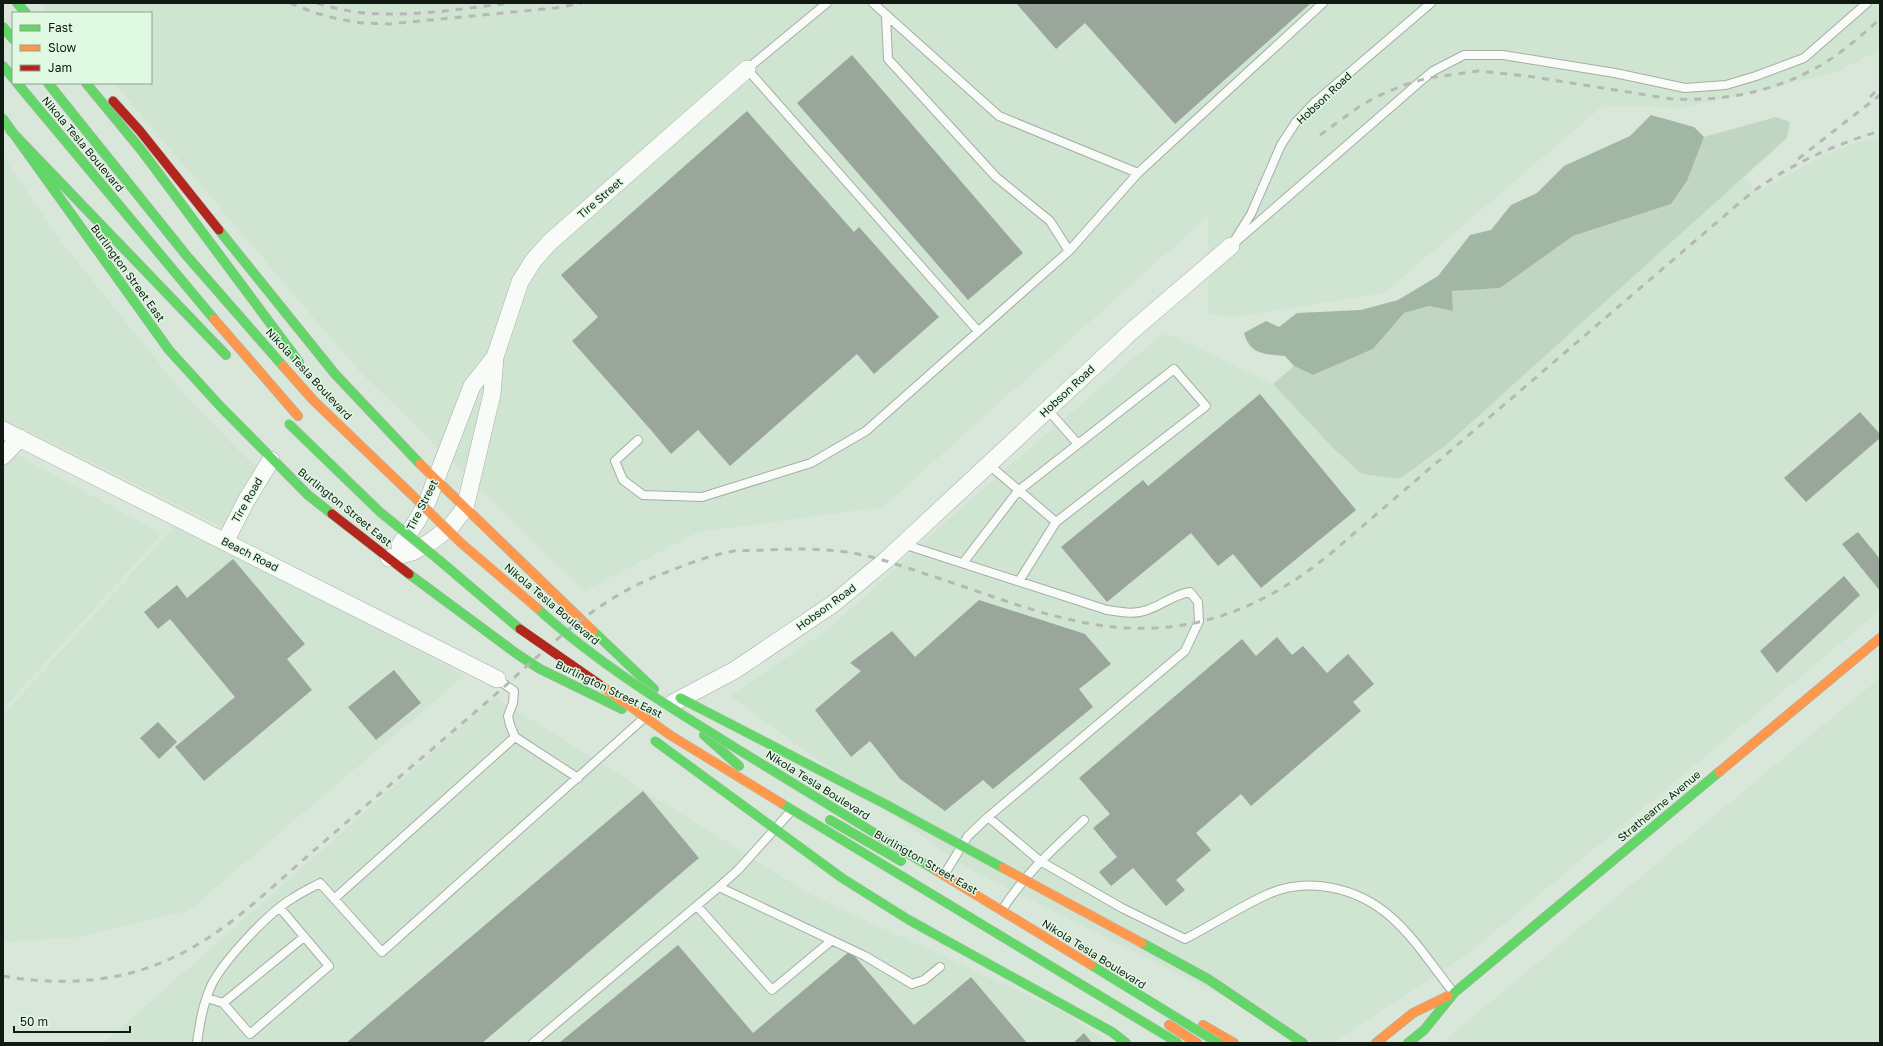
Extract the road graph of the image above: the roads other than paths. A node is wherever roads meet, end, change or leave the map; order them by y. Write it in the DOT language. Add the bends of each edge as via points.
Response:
graph roads {
  1 [pos="17,3"];
  2 [pos="23,3"];
  3 [pos="827,3"];
  4 [pos="873,3"];
  5 [pos="1323,3"];
  6 [pos="1431,3"];
  7 [pos="1867,3"];
  8 [pos="25,12"];
  9 [pos="31,12"];
  10 [pos="886,15"];
  11 [pos="3,27"];
  12 [pos="12,38"];
  13 [pos="3,66"];
  14 [pos="747,69"];
  15 [pos="12,77"];
  16 [pos="18,84"];
  17 [pos="49,84"];
  18 [pos="87,84"];
  19 [pos="99,84"];
  20 [pos="3,118"];
  21 [pos="10,130"];
  22 [pos="1138,173"];
  23 [pos="1231,246"];
  24 [pos="1069,251"];
  25 [pos="978,331"];
  26 [pos="495,357"];
  27 [pos="231,361"];
  28 [pos="304,368"];
  29 [pos="1047,409"];
  30 [pos="344,416"];
  31 [pos="301,419"];
  32 [pos="287,421"];
  33 [pos="3,430"];
  34 [pos="20,438"];
  35 [pos="638,440"];
  36 [pos="1078,444"];
  37 [pos="3,456"];
  38 [pos="271,460"];
  39 [pos="988,464"];
  40 [pos="435,480"];
  41 [pos="363,482"];
  42 [pos="1018,491"];
  43 [pos="411,494"];
  44 [pos="465,508"];
  45 [pos="1056,522"];
  46 [pos="225,542"];
  47 [pos="903,544"];
  48 [pos="389,558"];
  49 [pos="439,560"];
  50 [pos="963,563"];
  51 [pos="1019,581"];
  52 [pos="515,588"];
  53 [pos="520,629"];
  54 [pos="1880,638"];
  55 [pos="497,679"];
  56 [pos="660,687"];
  57 [pos="672,699"];
  58 [pos="638,724"];
  59 [pos="515,738"];
  60 [pos="739,766"];
  61 [pos="750,773"];
  62 [pos="578,778"];
  63 [pos="800,802"];
  64 [pos="819,813"];
  65 [pos="988,817"];
  66 [pos="1084,820"];
  67 [pos="1040,861"];
  68 [pos="912,868"];
  69 [pos="936,882"];
  70 [pos="719,887"];
  71 [pos="334,899"];
  72 [pos="697,906"];
  73 [pos="280,908"];
  74 [pos="997,917"];
  75 [pos="304,937"];
  76 [pos="831,941"];
  77 [pos="940,967"];
  78 [pos="1101,977"];
  79 [pos="1454,993"];
  80 [pos="207,998"];
  81 [pos="223,1003"];
  82 [pos="1145,1010"];
  83 [pos="1158,1018"];
  84 [pos="1424,1030"];
  85 [pos="197,1043"];
  86 [pos="533,1043"];
  87 [pos="1126,1043"];
  88 [pos="1178,1043"];
  89 [pos="1197,1043"];
  90 [pos="1218,1043"];
  91 [pos="1234,1043"];
  92 [pos="1303,1043"];
  93 [pos="1376,1043"];
  94 [pos="1408,1043"];
  95 [pos="1413,1043"];
  1 -- 8 [label="main road"];
  2 -- 9 [label="main road"];
  3 -- 14 [label="lane"];
  4 -- 10 [label="lane"];
  5 -- 22 [label="lane"];
  6 -- 23 [label="lane, Hobson Road" via="1312,105 1296,122 1280,149 1251,214"];
  7 -- 23 [label="lane" via="1804,58 1726,85 1685,88 1615,73 1503,55 1464,55 1433,71 1422,80"];
  10 -- 22 [label="lane" via="999,116"];
  10 -- 24 [label="lane" via="888,59 996,177 1050,221"];
  11 -- 12 [label="main road"];
  13 -- 15 [label="main road"];
  14 -- 25 [label="lane"];
  14 -- 26 [label="street, Tire Street" via="550,242 533,261 520,282"];
  16 -- 31 [label="main road, Nikola Tesla Boulevard" via="188,289"];
  17 -- 43 [label="main road, Nikola Tesla Boulevard" via="186,255 314,401"];
  18 -- 28 [label="main road" via="164,182 255,308"];
  19 -- 40 [label="main road, Burlington Street East" via="140,130 335,374"];
  20 -- 21 [label="main road, Burlington Street East"];
  21 -- 27 [label="main road"];
  21 -- 38 [label="main road, Burlington Street East" via="169,350"];
  22 -- 24 [label="lane"];
  23 -- 29 [label="street, Hobson Road" via="1134,329"];
  24 -- 25 [label="lane"];
  25 -- 35 [label="lane" via="866,431 811,462 702,497 643,495 623,480 615,461"];
  26 -- 40 [label="street, Tire Street" via="472,386"];
  26 -- 44 [label="street, Tire Street" via="492,394"];
  29 -- 36 [label="lane"];
  29 -- 39 [label="street, Hobson Road"];
  30 -- 43 [label="main road"];
  32 -- 49 [label="main road, bridge" via="398,528"];
  33 -- 34 [label="street, Beach Road"];
  34 -- 37 [label="street"];
  34 -- 46 [label="street, Beach Road"];
  36 -- 42 [label="lane"];
  36 -- 45 [label="lane" via="1174,369 1206,406"];
  38 -- 46 [label="street, Tire Road"];
  38 -- 48 [label="main road, Burlington Street East" via="308,495"];
  39 -- 42 [label="lane"];
  39 -- 47 [label="street, Hobson Road"];
  40 -- 44 [label="main road, Burlington Street East"];
  40 -- 48 [label="street, Tire Street" via="416,521"];
  41 -- 49 [label="main road, bridge"];
  42 -- 45 [label="lane"];
  42 -- 50 [label="lane"];
  43 -- 52 [label="main road, Nikola Tesla Boulevard, bridge" via="461,543"];
  44 -- 48 [label="street, Tire Street" via="452,524 432,541 412,552"];
  44 -- 57 [label="main road, Burlington Street East"];
  45 -- 51 [label="lane"];
  46 -- 55 [label="street, Beach Road"];
  47 -- 50 [label="lane"];
  47 -- 57 [label="street, Hobson Road" via="826,608 735,670"];
  48 -- 58 [label="main road, Burlington Street East" via="530,662"];
  49 -- 53 [label="main road"];
  50 -- 51 [label="lane"];
  51 -- 65 [label="lane" via="1107,610 1129,614 1147,610 1177,595 1190,592 1198,602 1199,621 1184,651"];
  52 -- 56 [label="main road, bridge" via="614,661"];
  52 -- 90 [label="main road, Nikola Tesla Boulevard, bridge" via="563,632 677,712"];
  53 -- 58 [label="main road, bridge"];
  53 -- 88 [label="main road, bridge" via="670,735"];
  54 -- 79 [label="main road, Strathearne Avenue"];
  55 -- 59 [label="lane" via="514,691 508,716"];
  57 -- 58 [label="street, Hobson Road"];
  57 -- 60 [label="main road, Burlington Street East"];
  57 -- 92 [label="main road, bridge" via="885,804 1142,943 1208,979"];
  58 -- 60 [label="main road, Burlington Street East"];
  58 -- 62 [label="lane"];
  58 -- 87 [label="main road, bridge" via="842,878 909,920 1112,1032"];
  59 -- 62 [label="lane"];
  59 -- 71 [label="lane"];
  60 -- 61 [label="main road, Burlington Street East"];
  62 -- 71 [label="lane" via="382,952"];
  63 -- 70 [label="lane" via="738,870"];
  64 -- 68 [label="main road, Burlington Street East"];
  65 -- 67 [label="lane"];
  65 -- 69 [label="lane" via="968,836"];
  66 -- 67 [label="lane"];
  67 -- 74 [label="lane" via="1015,890"];
  67 -- 79 [label="lane" via="1122,908 1186,939 1266,895 1309,886 1341,890 1367,900 1390,916"];
  69 -- 74 [label="main road, Burlington Street East"];
  70 -- 72 [label="lane"];
  70 -- 76 [label="lane"];
  71 -- 73 [label="lane" via="320,883 292,898"];
  72 -- 76 [label="lane" via="772,990"];
  72 -- 86 [label="lane"];
  73 -- 75 [label="lane"];
  73 -- 80 [label="lane" via="258,927 224,966 212,984"];
  74 -- 78 [label="main road, Burlington Street East"];
  75 -- 81 [label="lane"];
  75 -- 81 [label="lane" via="329,966 250,1034"];
  76 -- 77 [label="lane" via="865,956 912,984 924,980"];
  78 -- 82 [label="main road, Burlington Street East"];
  78 -- 91 [label="main road, Burlington Street East" via="1159,1000"];
  79 -- 84 [label="main road, Strathearne Avenue"];
  79 -- 93 [label="main road, Strathearne Avenue" via="1413,1013"];
  80 -- 81 [label="lane"];
  80 -- 85 [label="lane" via="201,1014"];
  83 -- 89 [label="main road"];
  84 -- 94 [label="main road, Strathearne Avenue"];
  84 -- 95 [label="main road"];
}
